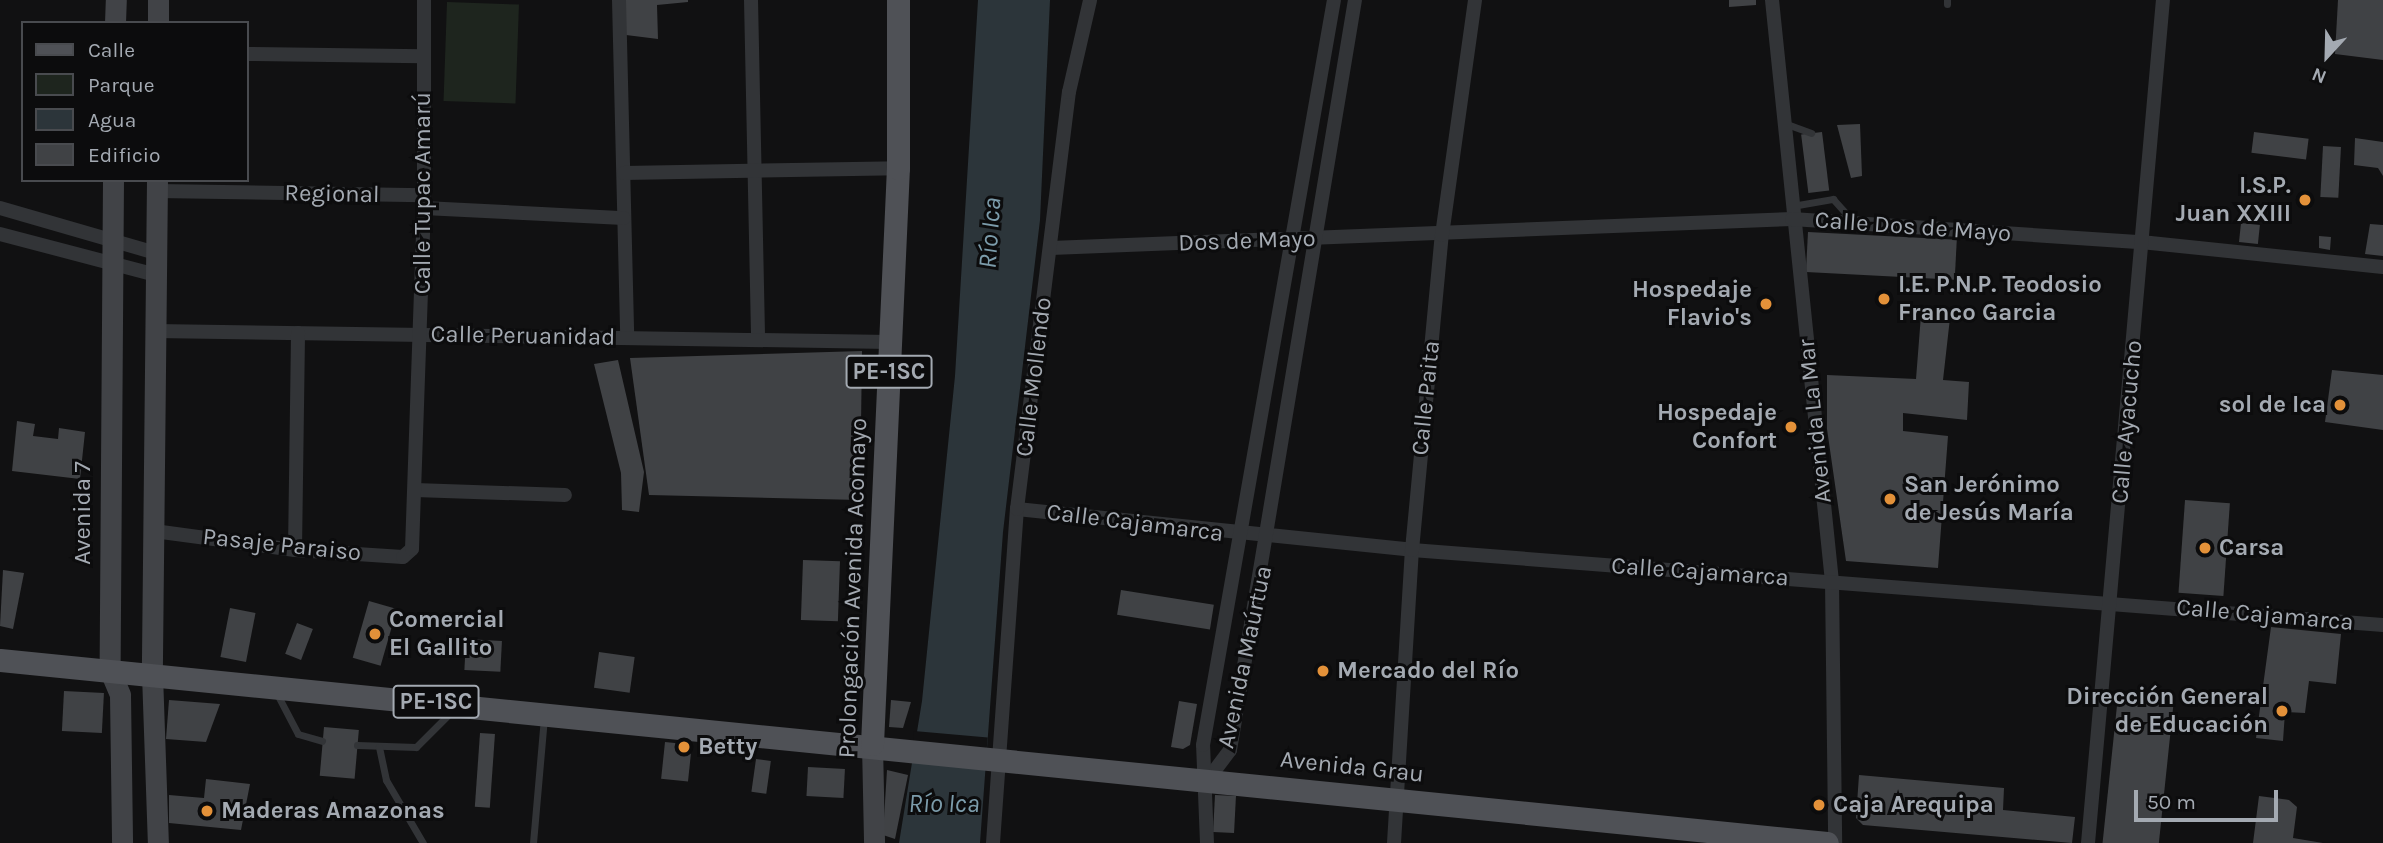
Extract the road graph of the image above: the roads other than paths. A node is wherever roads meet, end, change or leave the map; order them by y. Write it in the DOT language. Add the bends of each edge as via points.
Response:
graph roads {
  1 [pos="116,0"];
  2 [pos="158,0"];
  3 [pos="424,0"];
  4 [pos="619,0"];
  5 [pos="751,0"];
  6 [pos="898,0"];
  7 [pos="1090,0"];
  8 [pos="1334,0"];
  9 [pos="1355,0"];
  10 [pos="1475,0"];
  11 [pos="1772,0"];
  12 [pos="2163,0"];
  13 [pos="115,21"];
  14 [pos="158,21"];
  15 [pos="248,54"];
  16 [pos="423,56"];
  17 [pos="1784,123"];
  18 [pos="1811,133"];
  19 [pos="898,168"];
  20 [pos="754,170"];
  21 [pos="624,173"];
  22 [pos="113,182"];
  23 [pos="157,186"];
  24 [pos="424,202"];
  25 [pos="0,208"];
  26 [pos="1792,213"];
  27 [pos="624,218"];
  28 [pos="1854,223"];
  29 [pos="0,234"];
  30 [pos="1442,235"];
  31 [pos="1316,238"];
  32 [pos="1294,240"];
  33 [pos="112,242"];
  34 [pos="2141,242"];
  35 [pos="1051,248"];
  36 [pos="156,253"];
  37 [pos="112,264"];
  38 [pos="2383,267"];
  39 [pos="156,275"];
  40 [pos="155,331"];
  41 [pos="299,333"];
  42 [pos="421,335"];
  43 [pos="627,338"];
  44 [pos="758,338"];
  45 [pos="890,342"];
  46 [pos="415,490"];
  47 [pos="565,495"];
  48 [pos="1017,509"];
  49 [pos="154,531"];
  50 [pos="1241,535"];
  51 [pos="1270,536"];
  52 [pos="295,550"];
  53 [pos="1412,550"];
  54 [pos="409,553"];
  55 [pos="1832,582"];
  56 [pos="2113,602"];
  57 [pos="2383,625"];
  58 [pos="0,660"];
  59 [pos="110,671"];
  60 [pos="152,674"];
  61 [pos="272,685"];
  62 [pos="457,705"];
  63 [pos="544,713"];
  64 [pos="322,741"];
  65 [pos="872,744"];
  66 [pos="357,745"];
  67 [pos="379,747"];
  68 [pos="994,756"];
  69 [pos="1209,778"];
  70 [pos="1397,798"];
  71 [pos="122,843"];
  72 [pos="158,843"];
  73 [pos="422,843"];
  74 [pos="533,843"];
  75 [pos="874,843"];
  76 [pos="993,843"];
  77 [pos="1207,843"];
  78 [pos="1394,843"];
  79 [pos="1827,843"];
  80 [pos="1835,843"];
  81 [pos="2088,843"];
  1 -- 13 [label="street"];
  2 -- 14 [label="street"];
  3 -- 16 [label="street, Calle Tupac Amarú"];
  4 -- 21 [label="street"];
  5 -- 20 [label="street"];
  6 -- 19 [label="main road, Prolongación Avenida Acomayo / PE-1SC"];
  7 -- 35 [label="street, Calle Mollendo" via="1069,92"];
  8 -- 32 [label="street, Avenida Maúrtua"];
  9 -- 31 [label="street, Avenida Maúrtua"];
  10 -- 30 [label="street, Calle Paita"];
  11 -- 17 [label="street, Avenida La Mar"];
  12 -- 34 [label="street, Calle Ayacucho"];
  15 -- 16 [label="street"];
  16 -- 24 [label="street, Calle Tupac Amarú"];
  17 -- 18 [label="lane"];
  17 -- 26 [label="street, Avenida La Mar"];
  19 -- 20 [label="street"];
  19 -- 45 [label="main road, Prolongación Avenida Acomayo / PE-1SC"];
  20 -- 21 [label="street"];
  20 -- 44 [label="street"];
  21 -- 27 [label="street"];
  22 -- 33 [label="street, Avenida 7"];
  23 -- 24 [label="street, Regional"];
  23 -- 36 [label="street"];
  24 -- 27 [label="street, Regional"];
  24 -- 42 [label="street, Calle Tupac Amarú"];
  25 -- 33 [label="street"];
  26 -- 28 [label="street, Calle Dos de Mayo"];
  26 -- 28 [label="lane" via="1818,195 1838,202"];
  26 -- 30 [label="street, Calle Dos de Mayo"];
  26 -- 55 [label="street, Avenida La Mar"];
  27 -- 43 [label="street"];
  28 -- 34 [label="street, Calle Dos de Mayo"];
  29 -- 37 [label="street"];
  30 -- 31 [label="street, Dos de Mayo"];
  30 -- 53 [label="street, Calle Paita"];
  31 -- 32 [label="street, Dos de Mayo"];
  31 -- 51 [label="street, Avenida Maúrtua"];
  32 -- 35 [label="street, Dos de Mayo"];
  32 -- 50 [label="street, Avenida Maúrtua"];
  33 -- 36 [label="street"];
  33 -- 37 [label="street, Avenida 7"];
  34 -- 38 [label="street, Calle Dos de Mayo"];
  34 -- 56 [label="street, Calle Ayacucho"];
  35 -- 48 [label="street, Calle Mollendo"];
  36 -- 39 [label="street"];
  37 -- 39 [label="street"];
  37 -- 59 [label="street, Avenida 7"];
  39 -- 40 [label="street"];
  40 -- 41 [label="street, Calle Peruanidad"];
  40 -- 49 [label="street"];
  41 -- 42 [label="street, Calle Peruanidad"];
  41 -- 52 [label="street"];
  42 -- 43 [label="street, Calle Peruanidad"];
  42 -- 46 [label="street, Calle Tupac Amarú"];
  43 -- 44 [label="street, Calle Peruanidad"];
  44 -- 45 [label="street, Calle Peruanidad"];
  45 -- 65 [label="main road, Prolongación Avenida Acomayo / PE-1SC"];
  46 -- 47 [label="street"];
  46 -- 54 [label="street, Calle Tupac Amarú"];
  48 -- 50 [label="street, Calle Cajamarca"];
  48 -- 68 [label="street, Calle Mollendo"];
  49 -- 52 [label="street, Pasaje Paraiso"];
  49 -- 60 [label="street"];
  50 -- 51 [label="street, Calle Cajamarca"];
  50 -- 69 [label="street, Avenida Maúrtua" via="1203,745"];
  51 -- 53 [label="street, Calle Cajamarca"];
  51 -- 69 [label="street, Avenida Maúrtua" via="1230,750"];
  52 -- 54 [label="street, Pasaje Paraiso"];
  53 -- 55 [label="street, Calle Cajamarca"];
  53 -- 70 [label="street, Calle Paita"];
  55 -- 56 [label="street, Calle Cajamarca"];
  55 -- 80 [label="street, Avenida La Mar"];
  56 -- 57 [label="street, Calle Cajamarca"];
  56 -- 81 [label="street, Calle Ayacucho"];
  58 -- 59 [label="main road, PE-1SC"];
  59 -- 60 [label="main road, PE-1SC"];
  59 -- 71 [label="street, Avenida 7" via="120,695"];
  60 -- 61 [label="main road, PE-1SC"];
  60 -- 72 [label="street"];
  61 -- 62 [label="main road, PE-1SC"];
  61 -- 64 [label="lane" via="298,734"];
  62 -- 63 [label="main road, PE-1SC"];
  62 -- 67 [label="lane" via="416,747"];
  63 -- 65 [label="main road, PE-1SC"];
  63 -- 74 [label="lane"];
  65 -- 68 [label="main road, Avenida Grau"];
  65 -- 75 [label="street, Prolongación Avenida Acomayo"];
  66 -- 67 [label="lane"];
  67 -- 73 [label="lane" via="386,780"];
  68 -- 69 [label="main road, Avenida Grau"];
  68 -- 76 [label="street, Calle Mollendo"];
  69 -- 70 [label="main road, Avenida Grau"];
  69 -- 77 [label="street"];
  70 -- 78 [label="street, Calle Paita"];
  70 -- 79 [label="main road, Avenida Grau"];
}
